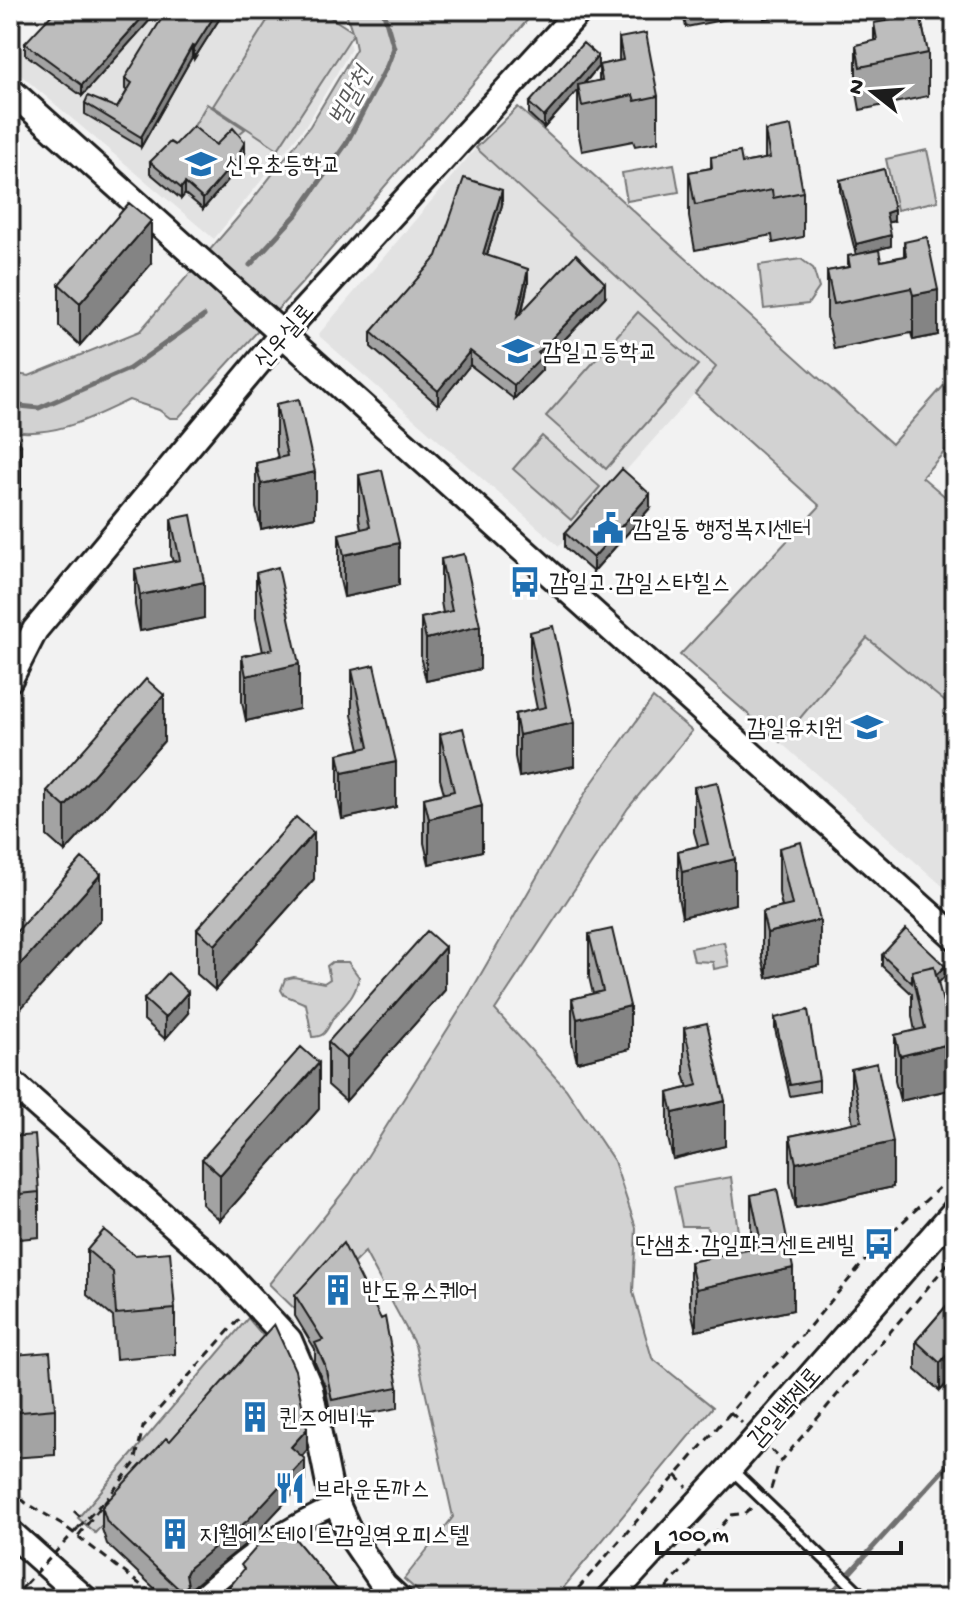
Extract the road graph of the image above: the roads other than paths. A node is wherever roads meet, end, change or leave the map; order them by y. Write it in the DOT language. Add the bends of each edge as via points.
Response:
graph roads {
  1 [pos="580,10"];
  2 [pos="10,90"];
  3 [pos="283,333"];
  4 [pos="10,679"];
  5 [pos="955,937"];
  6 [pos="10,1081"];
  7 [pos="955,1211"];
  8 [pos="730,1468"];
  9 [pos="337,1505"];
  10 [pos="10,1532"];
  11 [pos="85,1599"];
  12 [pos="197,1599"];
  13 [pos="399,1599"];
  14 [pos="609,1599"];
  15 [pos="866,1599"];
  1 -- 3 [label="street, 신우실로"];
  2 -- 3 [label="street"];
  3 -- 4 [label="street, 신우실로" via="35,630"];
  3 -- 5 [label="street"];
  6 -- 9 [label="street" via="219,1265 289,1340 310,1389"];
  7 -- 8 [label="street, 감일백제로"];
  8 -- 14 [label="street, 감일백제로"];
  8 -- 15 [label="lane"];
  9 -- 12 [label="street" via="262,1544"];
  9 -- 13 [label="street" via="352,1538"];
  10 -- 11 [label="street"];
}
